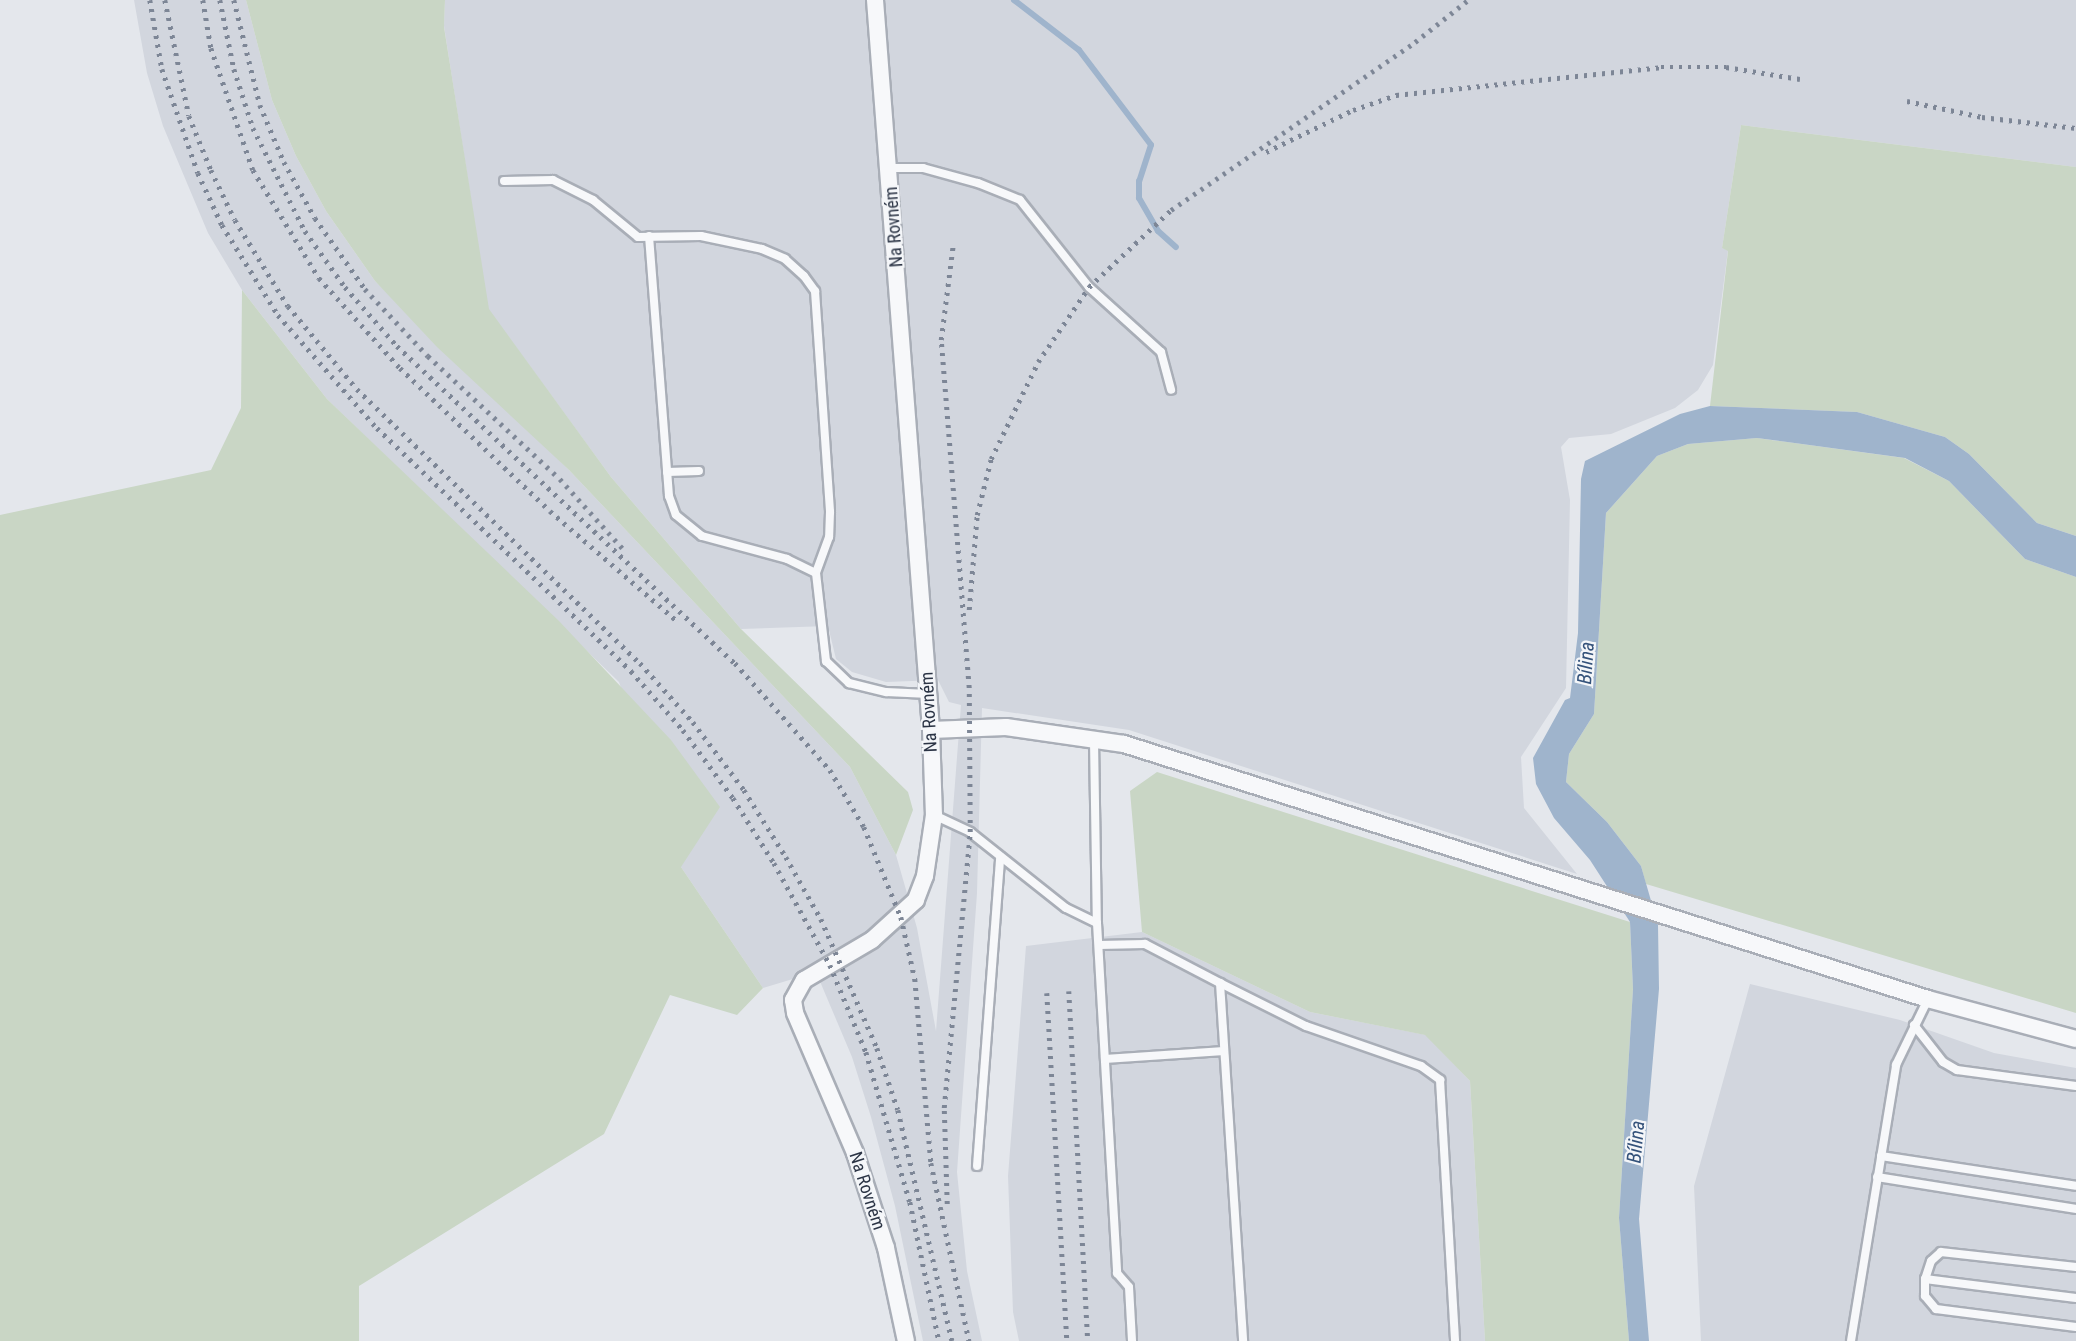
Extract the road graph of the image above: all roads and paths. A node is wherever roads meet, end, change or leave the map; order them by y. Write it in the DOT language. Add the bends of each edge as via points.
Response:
graph roads {
  1 [pos="875,0"];
  2 [pos="890,168"];
  3 [pos="504,181"];
  4 [pos="649,236"];
  5 [pos="1171,390"];
  6 [pos="699,471"];
  7 [pos="667,472"];
  8 [pos="816,573"];
  9 [pos="929,694"];
  10 [pos="931,730"];
  11 [pos="1094,740"];
  12 [pos="934,815"];
  13 [pos="1000,857"];
  14 [pos="1097,923"];
  15 [pos="1099,945"];
  16 [pos="1220,983"];
  17 [pos="1928,999"];
  18 [pos="1914,1025"];
  19 [pos="2076,1040"];
  20 [pos="1224,1051"];
  21 [pos="1105,1059"];
  22 [pos="2076,1086"];
  23 [pos="1881,1156"];
  24 [pos="977,1166"];
  25 [pos="1877,1176"];
  26 [pos="2076,1186"];
  27 [pos="2076,1209"];
  28 [pos="2076,1267"];
  29 [pos="1925,1279"];
  30 [pos="2076,1298"];
  31 [pos="2076,1327"];
  32 [pos="906,1341"];
  33 [pos="1132,1341"];
  34 [pos="1243,1341"];
  35 [pos="1455,1341"];
  36 [pos="1851,1341"];
  1 -- 2 [label="street, Na Rovném"];
  2 -- 5 [label="lane" via="923,168 1020,200 1089,287 1161,352"];
  2 -- 9 [label="street, Na Rovném"];
  3 -- 4 [label="lane" via="553,180 593,200 638,237"];
  4 -- 7 [label="lane"];
  4 -- 8 [label="lane" via="701,236 762,249 785,259 815,291 830,512 830,537"];
  6 -- 7 [label="lane"];
  7 -- 8 [label="lane" via="676,515 702,536 787,559"];
  8 -- 9 [label="lane" via="826,661 849,683 886,692"];
  9 -- 10 [label="street, Na Rovném"];
  10 -- 11 [label="street" via="1005,727"];
  10 -- 12 [label="street, Na Rovném"];
  11 -- 14 [label="lane"];
  11 -- 17 [label="street" via="1124,744"];
  12 -- 13 [label="lane" via="970,832"];
  12 -- 32 [label="street, Na Rovném" via="925,876 916,900 872,940 804,980 793,1000 795,1013 855,1153 886,1248"];
  13 -- 14 [label="lane" via="1066,908"];
  13 -- 24 [label="lane"];
  14 -- 15 [label="lane"];
  15 -- 16 [label="lane" via="1145,944"];
  15 -- 21 [label="lane"];
  16 -- 20 [label="lane"];
  16 -- 35 [label="lane" via="1306,1026 1421,1066 1440,1080"];
  17 -- 18 [label="lane"];
  17 -- 19 [label="street"];
  18 -- 22 [label="lane" via="1943,1062 1957,1070"];
  18 -- 23 [label="lane" via="1896,1065"];
  20 -- 21 [label="lane"];
  20 -- 34 [label="lane"];
  21 -- 33 [label="lane" via="1117,1273 1129,1287"];
  23 -- 25 [label="lane"];
  23 -- 26 [label="lane"];
  25 -- 27 [label="lane"];
  25 -- 36 [label="lane"];
  28 -- 29 [label="lane" via="1941,1252 1931,1261"];
  29 -- 30 [label="lane"];
  29 -- 31 [label="lane" via="1925,1296 1936,1309"];
}
